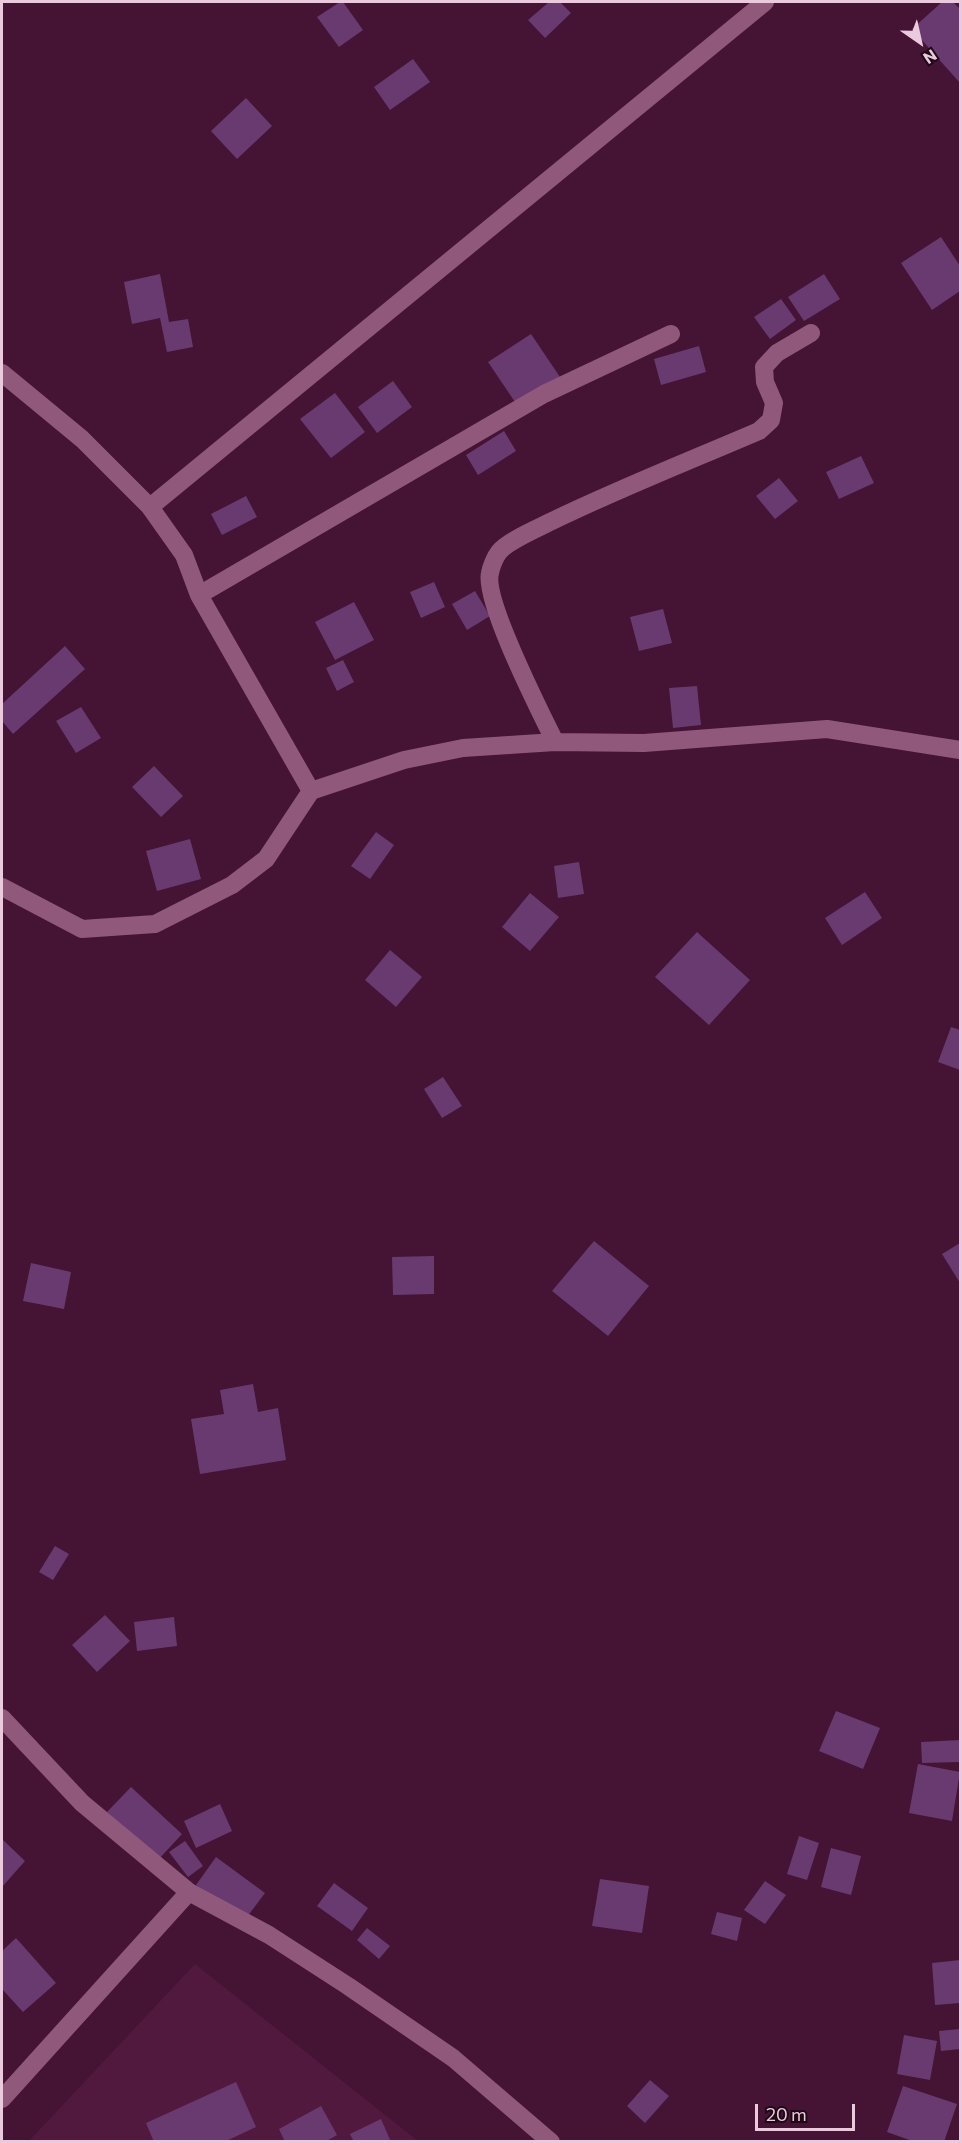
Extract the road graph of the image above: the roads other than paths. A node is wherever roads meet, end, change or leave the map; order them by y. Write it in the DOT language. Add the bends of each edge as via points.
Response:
graph roads {
  1 [pos="765,2"];
  2 [pos="811,333"];
  3 [pos="671,334"];
  4 [pos="2,373"];
  5 [pos="150,507"];
  6 [pos="199,595"];
  7 [pos="555,742"];
  8 [pos="960,750"];
  9 [pos="311,791"];
  10 [pos="2,887"];
  11 [pos="2,1718"];
  12 [pos="189,1892"];
  13 [pos="2,2099"];
  14 [pos="551,2142"];
  1 -- 5 [label="street"];
  2 -- 7 [label="street" via="777,353 764,367 774,403 771,420 759,431 579,508 499,551 489,574 495,605"];
  3 -- 6 [label="street" via="544,394"];
  4 -- 5 [label="street" via="82,439"];
  5 -- 6 [label="street" via="184,555"];
  6 -- 9 [label="street"];
  7 -- 8 [label="street" via="644,743 828,729"];
  7 -- 9 [label="street" via="463,748 404,760"];
  9 -- 10 [label="street" via="266,859 232,885 155,924 82,929"];
  11 -- 12 [label="street" via="82,1803"];
  12 -- 13 [label="street"];
  12 -- 14 [label="street" via="269,1935 453,2058"];
}
